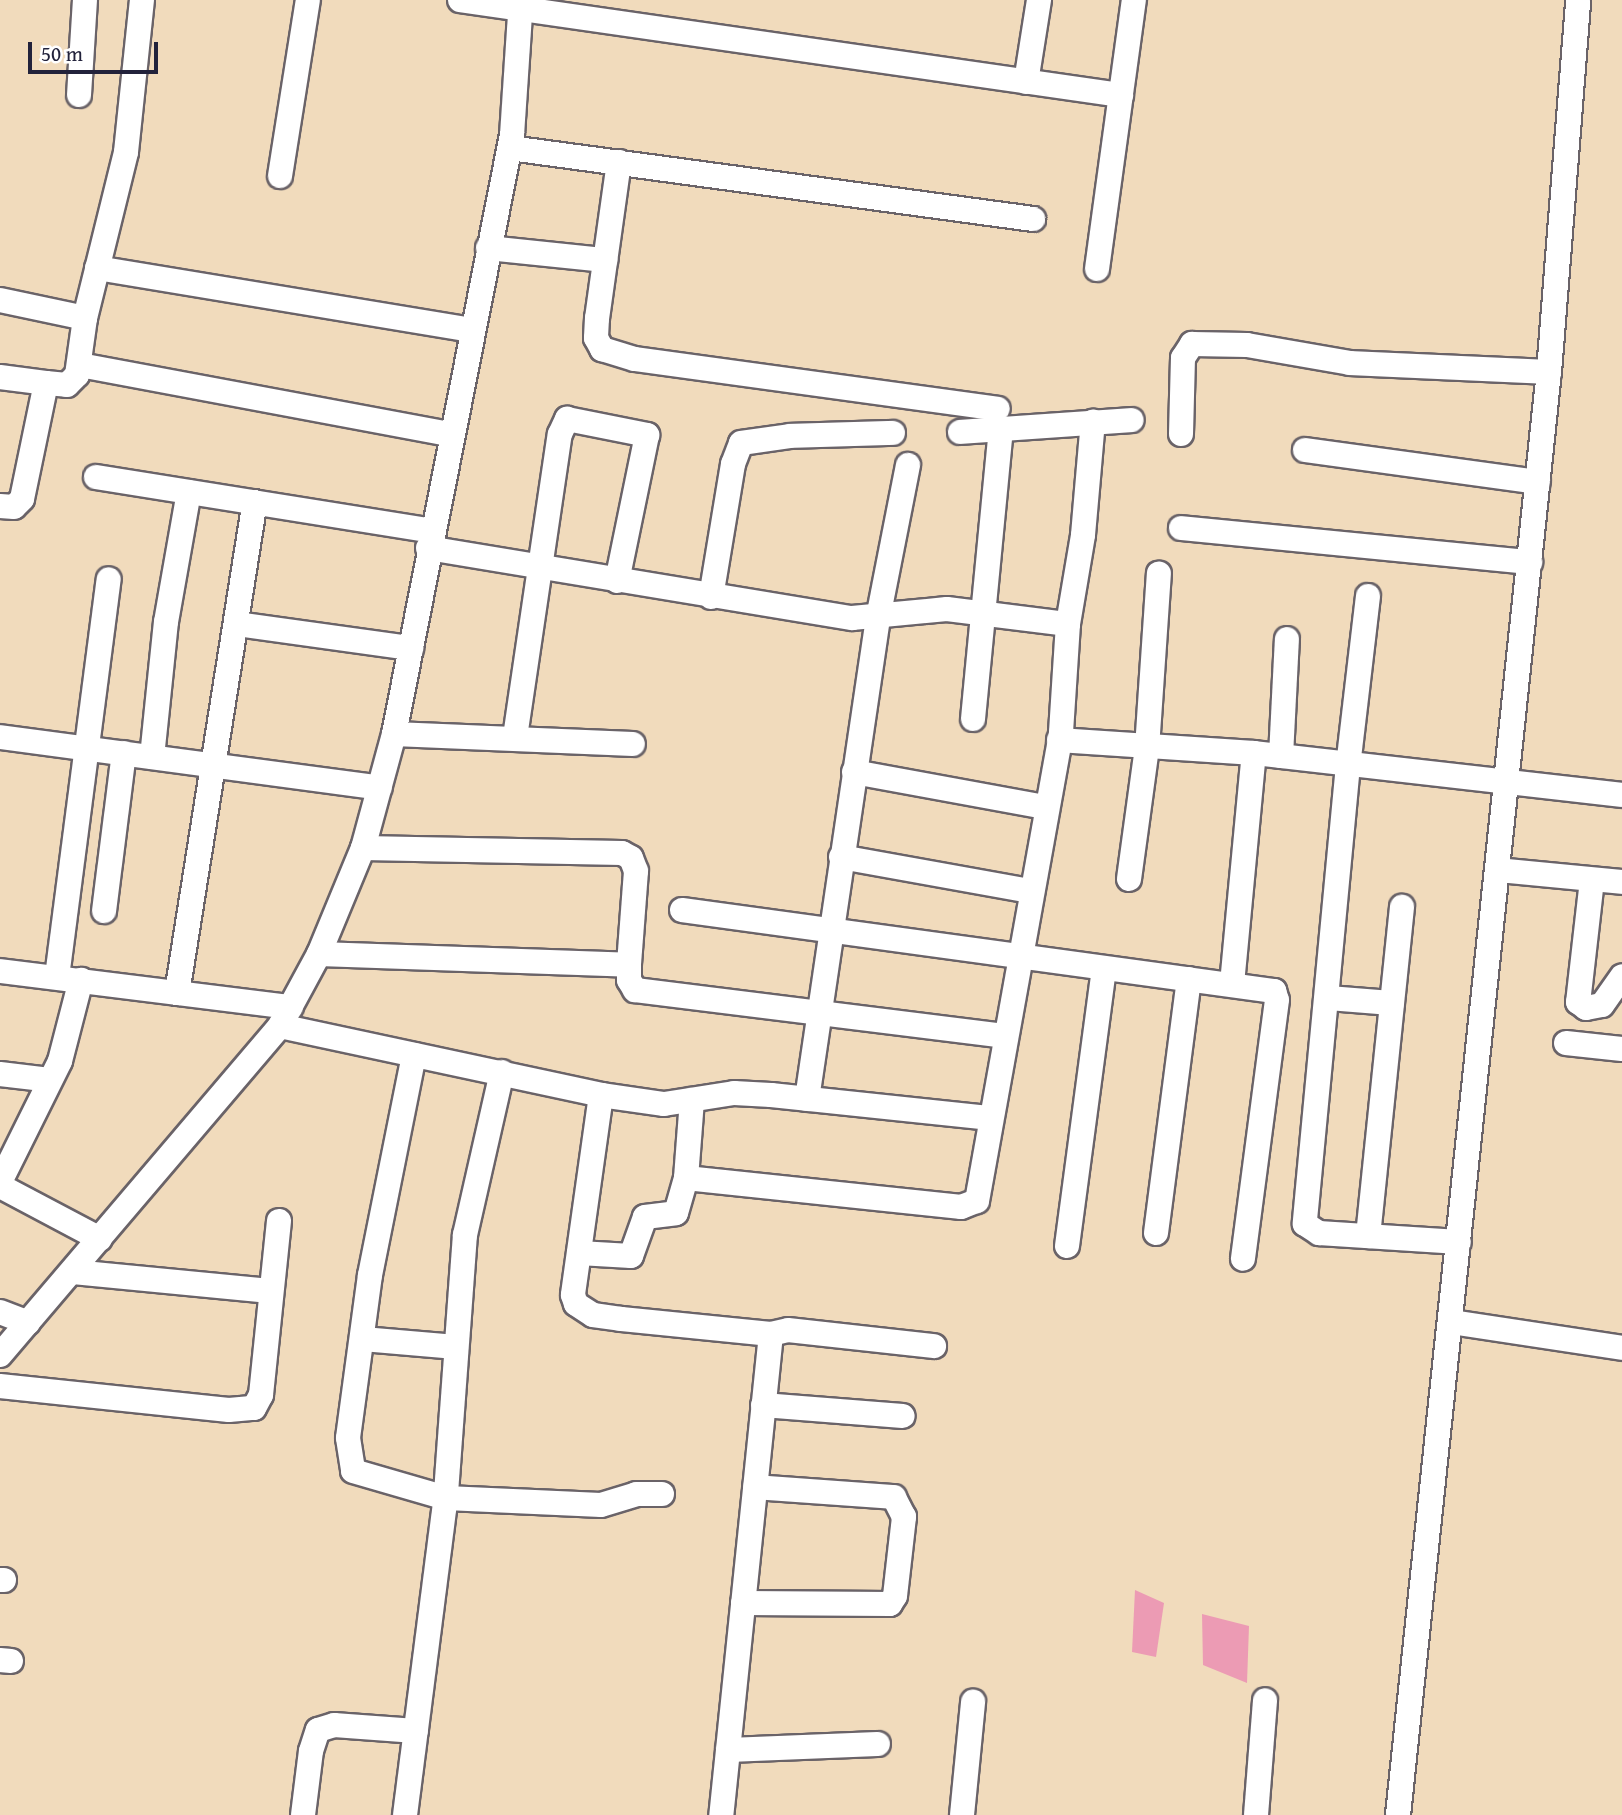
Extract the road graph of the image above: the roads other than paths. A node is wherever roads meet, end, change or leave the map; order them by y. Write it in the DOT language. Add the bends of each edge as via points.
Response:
graph roads {
  1 [pos="85,0"];
  2 [pos="142,0"];
  3 [pos="308,0"];
  4 [pos="460,0"];
  5 [pos="1039,0"];
  6 [pos="1134,0"];
  7 [pos="1578,0"];
  8 [pos="520,4"];
  9 [pos="1026,82"];
  10 [pos="79,95"];
  11 [pos="1121,95"];
  12 [pos="510,148"];
  13 [pos="619,162"];
  14 [pos="280,176"];
  15 [pos="1033,219"];
  16 [pos="488,248"];
  17 [pos="605,260"];
  18 [pos="97,268"];
  19 [pos="1097,269"];
  20 [pos="0,300"];
  21 [pos="85,318"];
  22 [pos="471,330"];
  23 [pos="80,365"];
  24 [pos="1549,372"];
  25 [pos="0,377"];
  26 [pos="46,383"];
  27 [pos="1000,419"];
  28 [pos="1132,420"];
  29 [pos="1093,421"];
  30 [pos="960,432"];
  31 [pos="893,433"];
  32 [pos="450,434"];
  33 [pos="1181,434"];
  34 [pos="1305,450"];
  35 [pos="908,465"];
  36 [pos="96,477"];
  37 [pos="1538,482"];
  38 [pos="189,492"];
  39 [pos="255,502"];
  40 [pos="0,506"];
  41 [pos="1181,528"];
  42 [pos="430,540"];
  43 [pos="1530,562"];
  44 [pos="541,568"];
  45 [pos="1159,573"];
  46 [pos="108,579"];
  47 [pos="617,581"];
  48 [pos="1368,596"];
  49 [pos="711,597"];
  50 [pos="985,614"];
  51 [pos="878,618"];
  52 [pos="237,624"];
  53 [pos="1068,624"];
  54 [pos="1287,639"];
  55 [pos="411,648"];
  56 [pos="974,719"];
  57 [pos="394,734"];
  58 [pos="0,737"];
  59 [pos="515,737"];
  60 [pos="1059,740"];
  61 [pos="633,744"];
  62 [pos="85,748"];
  63 [pos="1147,748"];
  64 [pos="124,753"];
  65 [pos="1254,753"];
  66 [pos="1281,756"];
  67 [pos="152,757"];
  68 [pos="1348,765"];
  69 [pos="216,766"];
  70 [pos="854,772"];
  71 [pos="1508,781"];
  72 [pos="380,788"];
  73 [pos="1622,795"];
  74 [pos="1045,807"];
  75 [pos="363,848"];
  76 [pos="841,857"];
  77 [pos="1499,870"];
  78 [pos="1129,879"];
  79 [pos="1592,880"];
  80 [pos="1622,882"];
  81 [pos="1030,891"];
  82 [pos="1402,907"];
  83 [pos="682,910"];
  84 [pos="104,911"];
  85 [pos="829,932"];
  86 [pos="319,954"];
  87 [pos="1019,957"];
  88 [pos="629,965"];
  89 [pos="1104,968"];
  90 [pos="0,971"];
  91 [pos="1622,976"];
  92 [pos="69,979"];
  93 [pos="1189,979"];
  94 [pos="1232,984"];
  95 [pos="177,993"];
  96 [pos="1328,998"];
  97 [pos="1392,1003"];
  98 [pos="818,1011"];
  99 [pos="286,1017"];
  100 [pos="1004,1036"];
  101 [pos="1566,1043"];
  102 [pos="1622,1049"];
  103 [pos="414,1055"];
  104 [pos="502,1072"];
  105 [pos="0,1074"];
  106 [pos="50,1080"];
  107 [pos="601,1095"];
  108 [pos="807,1099"];
  109 [pos="692,1100"];
  110 [pos="991,1118"];
  111 [pos="686,1178"];
  112 [pos="0,1184"];
  113 [pos="279,1221"];
  114 [pos="1156,1233"];
  115 [pos="1368,1236"];
  116 [pos="100,1240"];
  117 [pos="1459,1242"];
  118 [pos="1067,1245"];
  119 [pos="579,1253"];
  120 [pos="1243,1259"];
  121 [pos="73,1272"];
  122 [pos="270,1291"];
  123 [pos="0,1312"];
  124 [pos="1451,1322"];
  125 [pos="28,1323"];
  126 [pos="771,1334"];
  127 [pos="363,1339"];
  128 [pos="934,1346"];
  129 [pos="456,1348"];
  130 [pos="1622,1348"];
  131 [pos="0,1355"];
  132 [pos="0,1386"];
  133 [pos="764,1405"];
  134 [pos="903,1416"];
  135 [pos="755,1487"];
  136 [pos="662,1494"];
  137 [pos="446,1498"];
  138 [pos="743,1603"];
  139 [pos="1265,1700"];
  140 [pos="973,1702"];
  141 [pos="416,1731"];
  142 [pos="878,1744"];
  143 [pos="728,1750"];
  144 [pos="303,1815"];
  145 [pos="405,1815"];
  146 [pos="721,1815"];
  147 [pos="962,1815"];
  148 [pos="1256,1815"];
  149 [pos="1398,1815"];
  1 -- 10 [label="street"];
  2 -- 18 [label="street" via="126,152"];
  3 -- 14 [label="street"];
  4 -- 8 [label="street"];
  5 -- 9 [label="street"];
  6 -- 11 [label="street"];
  7 -- 24 [label="street"];
  8 -- 9 [label="street"];
  8 -- 12 [label="street"];
  9 -- 11 [label="street"];
  11 -- 19 [label="street"];
  12 -- 13 [label="street"];
  12 -- 16 [label="street"];
  13 -- 15 [label="street"];
  13 -- 17 [label="street"];
  16 -- 17 [label="street"];
  16 -- 22 [label="street"];
  17 -- 27 [label="street" via="596,338 601,349 635,359"];
  18 -- 21 [label="street"];
  18 -- 22 [label="street"];
  20 -- 21 [label="street"];
  21 -- 23 [label="street"];
  22 -- 32 [label="street"];
  23 -- 26 [label="street" via="72,383"];
  23 -- 32 [label="street"];
  24 -- 33 [label="street" via="1350,363 1247,345 1192,344 1183,358"];
  24 -- 37 [label="street"];
  25 -- 26 [label="street"];
  26 -- 40 [label="street" via="22,499 14,507"];
  27 -- 29 [label="street"];
  27 -- 30 [label="street"];
  27 -- 50 [label="street"];
  28 -- 29 [label="street"];
  29 -- 53 [label="street" via="1083,535"];
  31 -- 49 [label="street" via="790,436 741,443 733,464"];
  32 -- 42 [label="street"];
  34 -- 37 [label="street"];
  35 -- 51 [label="street"];
  36 -- 38 [label="street"];
  37 -- 43 [label="street"];
  38 -- 39 [label="street"];
  38 -- 67 [label="street" via="166,622"];
  39 -- 42 [label="street"];
  39 -- 52 [label="street"];
  41 -- 43 [label="street"];
  42 -- 44 [label="street"];
  42 -- 55 [label="street"];
  43 -- 71 [label="street"];
  44 -- 47 [label="street"];
  44 -- 47 [label="street" via="563,424 573,419 647,435"];
  44 -- 59 [label="street"];
  45 -- 63 [label="street"];
  46 -- 62 [label="street"];
  47 -- 49 [label="street"];
  48 -- 68 [label="street"];
  49 -- 51 [label="street"];
  50 -- 51 [label="street" via="937,609"];
  50 -- 53 [label="street"];
  50 -- 56 [label="street"];
  51 -- 70 [label="street"];
  52 -- 55 [label="street"];
  52 -- 69 [label="street"];
  53 -- 60 [label="street"];
  54 -- 66 [label="street"];
  55 -- 57 [label="street"];
  57 -- 59 [label="street"];
  57 -- 72 [label="street"];
  58 -- 62 [label="street"];
  59 -- 61 [label="street"];
  60 -- 63 [label="street"];
  60 -- 74 [label="street"];
  62 -- 64 [label="street"];
  62 -- 92 [label="street"];
  63 -- 65 [label="street"];
  63 -- 78 [label="street"];
  64 -- 67 [label="street"];
  64 -- 84 [label="street"];
  65 -- 66 [label="street"];
  65 -- 94 [label="street"];
  66 -- 68 [label="street"];
  67 -- 69 [label="street"];
  68 -- 71 [label="street"];
  68 -- 96 [label="street"];
  69 -- 72 [label="street"];
  69 -- 95 [label="street"];
  70 -- 74 [label="street"];
  70 -- 76 [label="street"];
  71 -- 73 [label="street"];
  71 -- 77 [label="street"];
  72 -- 75 [label="street"];
  74 -- 81 [label="street"];
  75 -- 86 [label="street"];
  75 -- 88 [label="street" via="622,853 631,858 636,871"];
  76 -- 81 [label="street"];
  76 -- 85 [label="street"];
  77 -- 79 [label="street"];
  77 -- 117 [label="street"];
  79 -- 80 [label="street"];
  79 -- 91 [label="street" via="1578,1002 1586,1008 1602,1005"];
  81 -- 87 [label="street"];
  82 -- 97 [label="street"];
  83 -- 85 [label="street"];
  85 -- 87 [label="street"];
  85 -- 98 [label="street"];
  86 -- 88 [label="street"];
  86 -- 99 [label="street"];
  87 -- 89 [label="street"];
  87 -- 100 [label="street"];
  88 -- 98 [label="street" via="635,990"];
  89 -- 93 [label="street"];
  89 -- 118 [label="street"];
  90 -- 92 [label="street"];
  92 -- 95 [label="street"];
  92 -- 106 [label="street" via="71,1026"];
  93 -- 94 [label="street"];
  93 -- 114 [label="street"];
  94 -- 120 [label="street" via="1270,989 1277,1000"];
  95 -- 99 [label="street"];
  96 -- 97 [label="street"];
  96 -- 115 [label="street" via="1305,1224 1319,1233"];
  97 -- 115 [label="street"];
  98 -- 100 [label="street"];
  98 -- 108 [label="street"];
  99 -- 103 [label="street"];
  99 -- 116 [label="street"];
  100 -- 110 [label="street"];
  101 -- 102 [label="street"];
  103 -- 104 [label="street"];
  103 -- 127 [label="street" via="370,1275"];
  104 -- 107 [label="street"];
  104 -- 129 [label="street" via="472,1195"];
  105 -- 106 [label="street"];
  106 -- 112 [label="street"];
  107 -- 109 [label="street" via="664,1104"];
  107 -- 119 [label="street"];
  108 -- 109 [label="street" via="734,1093"];
  108 -- 110 [label="street"];
  109 -- 111 [label="street"];
  110 -- 111 [label="street" via="979,1196 968,1206"];
  111 -- 119 [label="street" via="676,1213 645,1217 631,1256"];
  112 -- 116 [label="street"];
  113 -- 122 [label="street"];
  115 -- 117 [label="street"];
  116 -- 121 [label="street"];
  117 -- 124 [label="street"];
  119 -- 126 [label="street" via="573,1295 576,1304 593,1315"];
  121 -- 122 [label="street"];
  121 -- 125 [label="street"];
  122 -- 132 [label="street" via="261,1395 249,1410"];
  123 -- 125 [label="street"];
  124 -- 130 [label="street"];
  124 -- 149 [label="street"];
  125 -- 131 [label="street"];
  126 -- 128 [label="street" via="788,1330"];
  126 -- 133 [label="street"];
  127 -- 129 [label="street"];
  127 -- 137 [label="street" via="348,1438 352,1471"];
  129 -- 137 [label="street"];
  133 -- 134 [label="street"];
  133 -- 135 [label="street"];
  135 -- 138 [label="street"];
  135 -- 138 [label="street" via="894,1497 904,1517 895,1596 890,1604"];
  136 -- 137 [label="street" via="636,1494 601,1505"];
  137 -- 141 [label="street"];
  138 -- 143 [label="street"];
  139 -- 148 [label="street"];
  140 -- 147 [label="street"];
  141 -- 144 [label="street" via="334,1725 318,1730"];
  141 -- 145 [label="street"];
  142 -- 143 [label="street"];
  143 -- 146 [label="street"];
}
